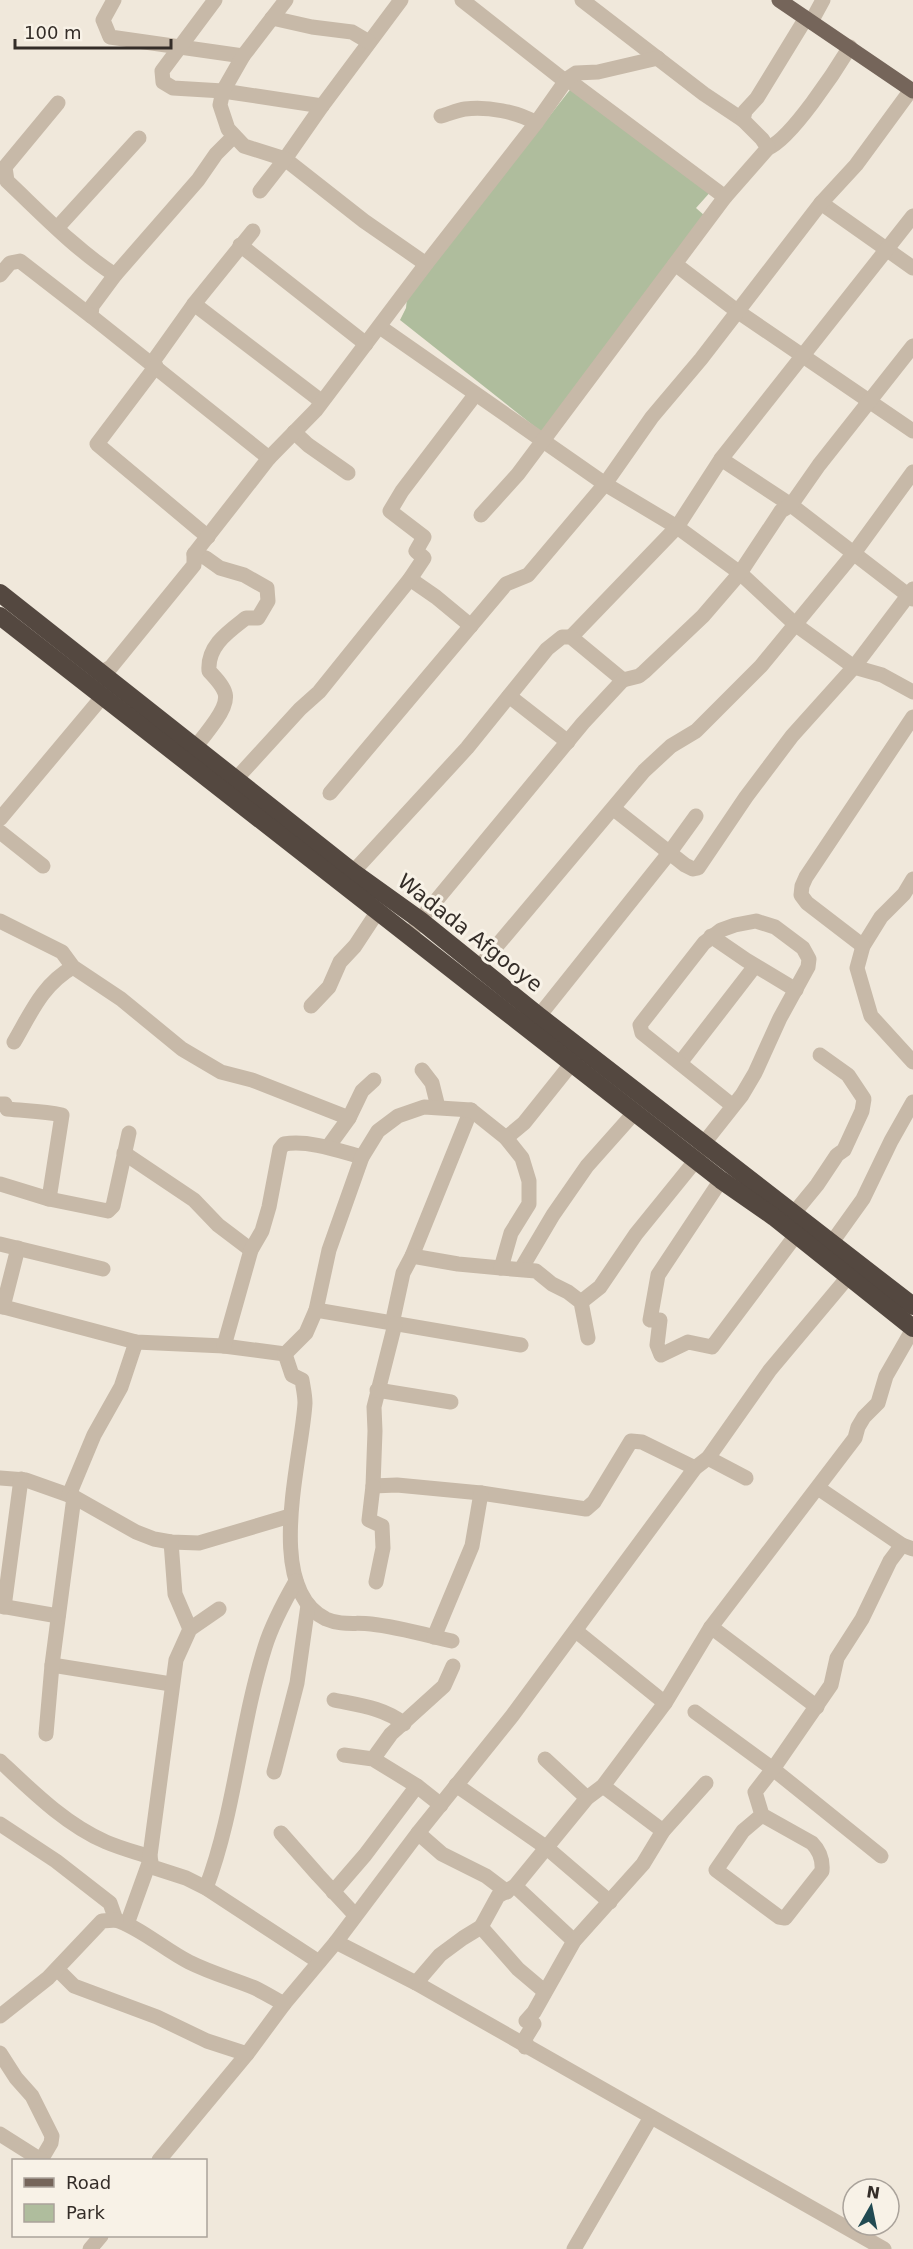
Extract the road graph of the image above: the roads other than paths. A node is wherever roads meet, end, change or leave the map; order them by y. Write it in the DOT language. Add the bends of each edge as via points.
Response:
graph roads {
  1 [pos="114,0"];
  2 [pos="215,0"];
  3 [pos="286,0"];
  4 [pos="401,0"];
  5 [pos="465,0"];
  6 [pos="582,0"];
  7 [pos="779,0"];
  8 [pos="824,0"];
  9 [pos="272,18"];
  10 [pos="809,20"];
  11 [pos="369,42"];
  12 [pos="179,47"];
  13 [pos="850,47"];
  14 [pos="243,57"];
  15 [pos="658,58"];
  16 [pos="566,80"];
  17 [pos="912,90"];
  18 [pos="223,91"];
  19 [pos="58,103"];
  20 [pos="322,106"];
  21 [pos="441,116"];
  22 [pos="743,120"];
  23 [pos="536,123"];
  24 [pos="234,136"];
  25 [pos="139,138"];
  26 [pos="768,148"];
  27 [pos="285,159"];
  28 [pos="260,191"];
  29 [pos="725,197"];
  30 [pos="821,203"];
  31 [pos="913,216"];
  32 [pos="57,228"];
  33 [pos="253,231"];
  34 [pos="240,245"];
  35 [pos="888,249"];
  36 [pos="426,264"];
  37 [pos="675,264"];
  38 [pos="913,268"];
  39 [pos="0,275"];
  40 [pos="115,275"];
  41 [pos="194,304"];
  42 [pos="737,312"];
  43 [pos="91,315"];
  44 [pos="380,327"];
  45 [pos="366,344"];
  46 [pos="913,346"];
  47 [pos="802,355"];
  48 [pos="154,364"];
  49 [pos="476,395"];
  50 [pos="321,401"];
  51 [pos="869,403"];
  52 [pos="913,431"];
  53 [pos="294,432"];
  54 [pos="543,442"];
  55 [pos="269,458"];
  56 [pos="722,459"];
  57 [pos="913,472"];
  58 [pos="348,473"];
  59 [pos="604,484"];
  60 [pos="791,505"];
  61 [pos="481,515"];
  62 [pos="677,527"];
  63 [pos="208,537"];
  64 [pos="854,553"];
  65 [pos="194,555"];
  66 [pos="740,573"];
  67 [pos="410,579"];
  68 [pos="0,593"];
  69 [pos="911,594"];
  70 [pos="0,616"];
  71 [pos="796,625"];
  72 [pos="471,626"];
  73 [pos="571,637"];
  74 [pos="854,667"];
  75 [pos="623,680"];
  76 [pos="102,684"];
  77 [pos="913,692"];
  78 [pos="509,696"];
  79 [pos="913,717"];
  80 [pos="568,742"];
  81 [pos="195,747"];
  82 [pos="236,779"];
  83 [pos="330,793"];
  84 [pos="614,808"];
  85 [pos="696,816"];
  86 [pos="0,819"];
  87 [pos="0,832"];
  88 [pos="670,852"];
  89 [pos="43,866"];
  90 [pos="913,879"];
  91 [pos="350,880"];
  92 [pos="378,911"];
  93 [pos="420,920"];
  94 [pos="0,921"];
  95 [pos="410,936"];
  96 [pos="711,936"];
  97 [pos="863,946"];
  98 [pos="755,966"];
  99 [pos="73,967"];
  100 [pos="479,967"];
  101 [pos="796,990"];
  102 [pos="310,1006"];
  103 [pos="539,1016"];
  104 [pos="14,1042"];
  105 [pos="576,1055"];
  106 [pos="820,1055"];
  107 [pos="913,1062"];
  108 [pos="680,1063"];
  109 [pos="422,1070"];
  110 [pos="374,1080"];
  111 [pos="913,1102"];
  112 [pos="0,1104"];
  113 [pos="733,1106"];
  114 [pos="438,1107"];
  115 [pos="471,1110"];
  116 [pos="635,1112"];
  117 [pos="349,1118"];
  118 [pos="129,1133"];
  119 [pos="506,1138"];
  120 [pos="704,1143"];
  121 [pos="328,1147"];
  122 [pos="124,1153"];
  123 [pos="362,1157"];
  124 [pos="696,1160"];
  125 [pos="721,1180"];
  126 [pos="0,1184"];
  127 [pos="49,1199"];
  128 [pos="794,1213"];
  129 [pos="796,1235"];
  130 [pos="0,1244"];
  131 [pos="18,1248"];
  132 [pos="251,1250"];
  133 [pos="826,1250"];
  134 [pos="412,1256"];
  135 [pos="501,1268"];
  136 [pos="103,1269"];
  137 [pos="521,1269"];
  138 [pos="848,1277"];
  139 [pos="581,1302"];
  140 [pos="2,1306"];
  141 [pos="316,1310"];
  142 [pos="911,1314"];
  143 [pos="394,1324"];
  144 [pos="588,1338"];
  145 [pos="136,1342"];
  146 [pos="520,1345"];
  147 [pos="224,1346"];
  148 [pos="285,1354"];
  149 [pos="377,1390"];
  150 [pos="451,1402"];
  151 [pos="708,1458"];
  152 [pos="695,1468"];
  153 [pos="0,1478"];
  154 [pos="746,1478"];
  155 [pos="21,1479"];
  156 [pos="373,1486"];
  157 [pos="818,1488"];
  158 [pos="481,1493"];
  159 [pos="71,1496"];
  160 [pos="290,1516"];
  161 [pos="171,1542"];
  162 [pos="908,1547"];
  163 [pos="296,1581"];
  164 [pos="376,1582"];
  165 [pos="308,1605"];
  166 [pos="2,1607"];
  167 [pos="219,1609"];
  168 [pos="58,1616"];
  169 [pos="711,1627"];
  170 [pos="190,1629"];
  171 [pos="576,1631"];
  172 [pos="434,1636"];
  173 [pos="452,1641"];
  174 [pos="52,1665"];
  175 [pos="453,1666"];
  176 [pos="171,1684"];
  177 [pos="334,1700"];
  178 [pos="664,1703"];
  179 [pos="817,1707"];
  180 [pos="695,1712"];
  181 [pos="404,1724"];
  182 [pos="46,1734"];
  183 [pos="344,1755"];
  184 [pos="373,1759"];
  185 [pos="545,1759"];
  186 [pos="0,1761"];
  187 [pos="773,1769"];
  188 [pos="274,1772"];
  189 [pos="706,1782"];
  190 [pos="456,1785"];
  191 [pos="417,1786"];
  192 [pos="603,1786"];
  193 [pos="587,1798"];
  194 [pos="441,1805"];
  195 [pos="762,1815"];
  196 [pos="0,1824"];
  197 [pos="663,1831"];
  198 [pos="282,1833"];
  199 [pos="418,1833"];
  200 [pos="547,1848"];
  201 [pos="881,1856"];
  202 [pos="150,1857"];
  203 [pos="206,1888"];
  204 [pos="511,1889"];
  205 [pos="333,1892"];
  206 [pos="610,1902"];
  207 [pos="355,1915"];
  208 [pos="122,1922"];
  209 [pos="481,1927"];
  210 [pos="574,1941"];
  211 [pos="336,1942"];
  212 [pos="319,1962"];
  213 [pos="57,1969"];
  214 [pos="416,1983"];
  215 [pos="544,1992"];
  216 [pos="284,2004"];
  217 [pos="0,2016"];
  218 [pos="525,2047"];
  219 [pos="0,2053"];
  220 [pos="247,2054"];
  221 [pos="651,2117"];
  222 [pos="0,2134"];
  223 [pos="39,2159"];
  224 [pos="42,2159"];
  225 [pos="160,2159"];
  226 [pos="574,2249"];
  227 [pos="884,2249"];
  1 -- 12 [label="street" via="103,20 110,37"];
  2 -- 12 [label="street"];
  3 -- 9 [label="street"];
  4 -- 11 [label="street"];
  5 -- 16 [label="street"];
  6 -- 15 [label="street"];
  7 -- 10 [label="main road"];
  8 -- 10 [label="street"];
  9 -- 11 [label="street" via="352,32"];
  9 -- 14 [label="street"];
  10 -- 13 [label="main road"];
  10 -- 22 [label="street" via="786,47"];
  11 -- 20 [label="street"];
  12 -- 14 [label="street"];
  12 -- 18 [label="street" via="162,71 163,82 173,88"];
  13 -- 17 [label="main road"];
  13 -- 26 [label="street" via="791,128"];
  14 -- 18 [label="street"];
  15 -- 16 [label="street" via="576,73"];
  15 -- 22 [label="street"];
  16 -- 23 [label="street"];
  16 -- 29 [label="street"];
  17 -- 30 [label="street" via="856,165"];
  18 -- 20 [label="street"];
  18 -- 24 [label="street" via="220,105"];
  19 -- 32 [label="street" via="5,168 7,181"];
  20 -- 27 [label="street"];
  21 -- 23 [label="street" via="481,109 516,113"];
  22 -- 26 [label="street"];
  23 -- 36 [label="street"];
  24 -- 27 [label="street" via="244,146"];
  24 -- 40 [label="street"];
  25 -- 32 [label="street"];
  26 -- 29 [label="street"];
  27 -- 28 [label="street"];
  27 -- 36 [label="street"];
  29 -- 37 [label="street"];
  30 -- 35 [label="street"];
  30 -- 42 [label="street"];
  31 -- 35 [label="street"];
  32 -- 40 [label="street"];
  33 -- 34 [label="street"];
  34 -- 41 [label="street"];
  34 -- 45 [label="street"];
  35 -- 38 [label="street"];
  35 -- 47 [label="street"];
  36 -- 44 [label="street"];
  37 -- 42 [label="street"];
  37 -- 54 [label="street"];
  39 -- 43 [label="street" via="10,263 20,261"];
  40 -- 43 [label="street" via="92,306"];
  41 -- 48 [label="street"];
  41 -- 50 [label="street"];
  42 -- 47 [label="street"];
  42 -- 59 [label="street" via="652,417"];
  43 -- 48 [label="street"];
  44 -- 45 [label="street"];
  44 -- 49 [label="street"];
  45 -- 50 [label="street"];
  46 -- 51 [label="street"];
  47 -- 51 [label="street"];
  47 -- 56 [label="street"];
  48 -- 55 [label="street"];
  48 -- 63 [label="street" via="97,444"];
  49 -- 54 [label="street"];
  49 -- 67 [label="street" via="390,511 424,537 416,551 424,558"];
  50 -- 53 [label="street"];
  51 -- 52 [label="street"];
  51 -- 60 [label="street"];
  53 -- 55 [label="street"];
  53 -- 58 [label="street"];
  54 -- 59 [label="street"];
  54 -- 61 [label="street"];
  55 -- 63 [label="street"];
  56 -- 60 [label="street"];
  56 -- 62 [label="street"];
  57 -- 64 [label="street"];
  59 -- 62 [label="street"];
  59 -- 72 [label="street" via="528,575 506,584"];
  60 -- 64 [label="street"];
  60 -- 66 [label="street" via="781,511"];
  62 -- 66 [label="street"];
  62 -- 73 [label="street"];
  63 -- 65 [label="street"];
  64 -- 69 [label="street"];
  64 -- 71 [label="street"];
  65 -- 76 [label="street" via="194,565 111,667"];
  65 -- 81 [label="street" via="267,588 268,601 258,618 246,618 220,639 208,660 209,671 226,694 226,707"];
  66 -- 71 [label="street"];
  66 -- 75 [label="street" via="703,616 644,672"];
  67 -- 72 [label="street"];
  67 -- 82 [label="street" via="319,692"];
  68 -- 76 [label="highway, Wadada Afgooye"];
  69 -- 74 [label="street"];
  70 -- 76 [label="highway, Wadada Afgooye"];
  71 -- 74 [label="street"];
  71 -- 84 [label="street" via="696,731 658,756"];
  72 -- 83 [label="street"];
  73 -- 75 [label="street"];
  73 -- 78 [label="street" via="562,637 547,649"];
  74 -- 77 [label="street" via="882,675"];
  74 -- 88 [label="street" via="792,736 698,868 685,865"];
  75 -- 80 [label="street"];
  76 -- 81 [label="highway, Wadada Afgooye"];
  76 -- 86 [label="street"];
  76 -- 91 [label="highway, Wadada Afgooye"];
  78 -- 80 [label="street"];
  78 -- 91 [label="street"];
  79 -- 97 [label="street" via="802,886 801,895 807,903"];
  80 -- 93 [label="street"];
  81 -- 82 [label="highway, Wadada Afgooye"];
  82 -- 91 [label="highway, Wadada Afgooye"];
  84 -- 88 [label="street"];
  84 -- 100 [label="street"];
  85 -- 88 [label="street"];
  87 -- 89 [label="street"];
  88 -- 103 [label="street"];
  90 -- 97 [label="street"];
  91 -- 92 [label="highway, Wadada Afgooye"];
  91 -- 93 [label="highway, Wadada Afgooye"];
  92 -- 95 [label="highway, Wadada Afgooye"];
  92 -- 102 [label="street" via="356,946 340,962 329,987"];
  93 -- 95 [label="street"];
  93 -- 100 [label="highway, Wadada Afgooye"];
  94 -- 99 [label="street" via="62,952"];
  95 -- 105 [label="highway, Wadada Afgooye"];
  96 -- 98 [label="street"];
  96 -- 101 [label="street" via="756,921 775,927 803,948 809,959"];
  96 -- 108 [label="street" via="640,1025 642,1034"];
  97 -- 107 [label="street" via="857,968 871,1016"];
  98 -- 101 [label="street"];
  98 -- 108 [label="street"];
  99 -- 104 [label="street" via="37,999"];
  99 -- 117 [label="street" via="121,999 182,1049 221,1072"];
  100 -- 103 [label="highway, Wadada Afgooye"];
  101 -- 113 [label="street" via="755,1073"];
  103 -- 105 [label="highway, Wadada Afgooye"];
  105 -- 116 [label="highway, Wadada Afgooye"];
  105 -- 119 [label="street" via="524,1123"];
  105 -- 120 [label="highway, Wadada Afgooye"];
  106 -- 128 [label="street" via="848,1075 864,1099 844,1150"];
  108 -- 113 [label="street"];
  109 -- 114 [label="street" via="432,1083"];
  110 -- 117 [label="street" via="362,1091"];
  111 -- 133 [label="street" via="863,1199"];
  112 -- 127 [label="street" via="7,1109 62,1115"];
  113 -- 120 [label="street"];
  114 -- 115 [label="street"];
  114 -- 123 [label="street" via="424,1107 398,1116 378,1131"];
  115 -- 119 [label="street"];
  115 -- 134 [label="street"];
  116 -- 124 [label="highway, Wadada Afgooye"];
  116 -- 137 [label="street" via="587,1166"];
  117 -- 121 [label="street"];
  118 -- 122 [label="street"];
  119 -- 135 [label="street" via="522,1158 530,1181 529,1204 511,1233"];
  120 -- 124 [label="street"];
  120 -- 128 [label="highway, Wadada Afgooye"];
  121 -- 123 [label="street"];
  121 -- 132 [label="street" via="292,1142 280,1149 269,1207"];
  122 -- 127 [label="street" via="113,1206 108,1211"];
  122 -- 132 [label="street" via="194,1200"];
  123 -- 141 [label="street" via="329,1250"];
  124 -- 125 [label="highway, Wadada Afgooye"];
  124 -- 139 [label="street" via="636,1234 600,1287"];
  125 -- 129 [label="highway, Wadada Afgooye"];
  125 -- 129 [label="street" via="658,1275 650,1320 660,1320 657,1345 661,1355 688,1342 712,1347"];
  126 -- 127 [label="street"];
  128 -- 133 [label="highway, Wadada Afgooye"];
  129 -- 133 [label="highway, Wadada Afgooye"];
  130 -- 131 [label="street"];
  131 -- 136 [label="street"];
  131 -- 140 [label="street"];
  132 -- 147 [label="street"];
  133 -- 138 [label="highway, Wadada Afgooye"];
  133 -- 142 [label="highway, Wadada Afgooye"];
  134 -- 135 [label="street"];
  134 -- 143 [label="street" via="403,1273"];
  135 -- 137 [label="street"];
  137 -- 139 [label="street" via="536,1271"];
  138 -- 142 [label="highway, Wadada Afgooye"];
  138 -- 151 [label="street" via="770,1370"];
  139 -- 144 [label="street"];
  140 -- 145 [label="street"];
  141 -- 143 [label="street"];
  141 -- 148 [label="street" via="306,1333"];
  142 -- 157 [label="street" via="878,1403"];
  143 -- 146 [label="street"];
  143 -- 149 [label="street"];
  145 -- 147 [label="street"];
  145 -- 159 [label="street" via="121,1387 94,1435"];
  147 -- 148 [label="street"];
  148 -- 160 [label="street" via="292,1376 302,1380 305,1400"];
  149 -- 150 [label="street"];
  149 -- 156 [label="street"];
  151 -- 152 [label="street"];
  151 -- 154 [label="street"];
  152 -- 158 [label="street" via="637,1440 628,1445 586,1509"];
  152 -- 171 [label="street"];
  153 -- 155 [label="street"];
  155 -- 159 [label="street"];
  155 -- 166 [label="street"];
  156 -- 158 [label="street"];
  156 -- 164 [label="street" via="369,1520 382,1526 384,1541"];
  157 -- 162 [label="street"];
  157 -- 169 [label="street"];
  158 -- 172 [label="street" via="472,1546"];
  159 -- 161 [label="street" via="136,1532"];
  159 -- 168 [label="street"];
  160 -- 161 [label="street" via="199,1543"];
  160 -- 163 [label="street" via="290,1562"];
  161 -- 170 [label="street" via="175,1594"];
  162 -- 179 [label="street" via="885,1571 862,1619 837,1658 831,1685"];
  163 -- 165 [label="street"];
  163 -- 203 [label="street" via="264,1648"];
  165 -- 172 [label="street" via="340,1623"];
  165 -- 188 [label="street" via="297,1683"];
  166 -- 168 [label="street"];
  167 -- 170 [label="street"];
  168 -- 174 [label="street"];
  169 -- 178 [label="street"];
  169 -- 179 [label="street"];
  170 -- 176 [label="street" via="179,1649"];
  171 -- 178 [label="street"];
  171 -- 190 [label="street"];
  172 -- 173 [label="street"];
  174 -- 176 [label="street"];
  174 -- 182 [label="street"];
  175 -- 181 [label="street" via="444,1686"];
  176 -- 202 [label="street"];
  177 -- 181 [label="street" via="383,1712"];
  178 -- 192 [label="street"];
  179 -- 187 [label="street"];
  180 -- 187 [label="street"];
  181 -- 184 [label="street"];
  183 -- 184 [label="street"];
  184 -- 191 [label="street"];
  185 -- 193 [label="street"];
  186 -- 202 [label="street" via="34,1794 82,1830"];
  187 -- 195 [label="street" via="755,1792"];
  187 -- 201 [label="street"];
  189 -- 197 [label="street"];
  190 -- 194 [label="street"];
  190 -- 200 [label="street"];
  191 -- 194 [label="street"];
  191 -- 205 [label="street"];
  192 -- 193 [label="street"];
  192 -- 197 [label="street"];
  193 -- 200 [label="street"];
  194 -- 199 [label="street"];
  195 -- 195 [label="street" via="743,1831 716,1870 778,1917 785,1918 822,1871 823,1863 812,1843"];
  196 -- 208 [label="street" via="110,1903"];
  197 -- 206 [label="street" via="643,1864"];
  198 -- 205 [label="street"];
  199 -- 204 [label="street" via="442,1854"];
  199 -- 207 [label="street"];
  200 -- 204 [label="street"];
  200 -- 206 [label="street"];
  202 -- 203 [label="street" via="152,1867"];
  202 -- 208 [label="street"];
  203 -- 212 [label="street"];
  204 -- 209 [label="street" via="498,1896"];
  204 -- 210 [label="street"];
  205 -- 207 [label="street"];
  206 -- 210 [label="street"];
  207 -- 211 [label="street"];
  208 -- 213 [label="street" via="102,1921"];
  208 -- 216 [label="street" via="190,1963"];
  209 -- 214 [label="street" via="440,1955"];
  209 -- 215 [label="street" via="518,1970"];
  210 -- 215 [label="street"];
  211 -- 212 [label="street"];
  211 -- 214 [label="street"];
  212 -- 216 [label="street"];
  213 -- 217 [label="street"];
  213 -- 220 [label="street" via="74,1986"];
  214 -- 218 [label="street"];
  215 -- 218 [label="street" via="526,2020 534,2025"];
  216 -- 220 [label="street"];
  218 -- 221 [label="street"];
  219 -- 224 [label="street" via="32,2096 52,2136"];
  220 -- 225 [label="street"];
  221 -- 226 [label="street"];
  221 -- 227 [label="street"];
  222 -- 223 [label="street"];
}
